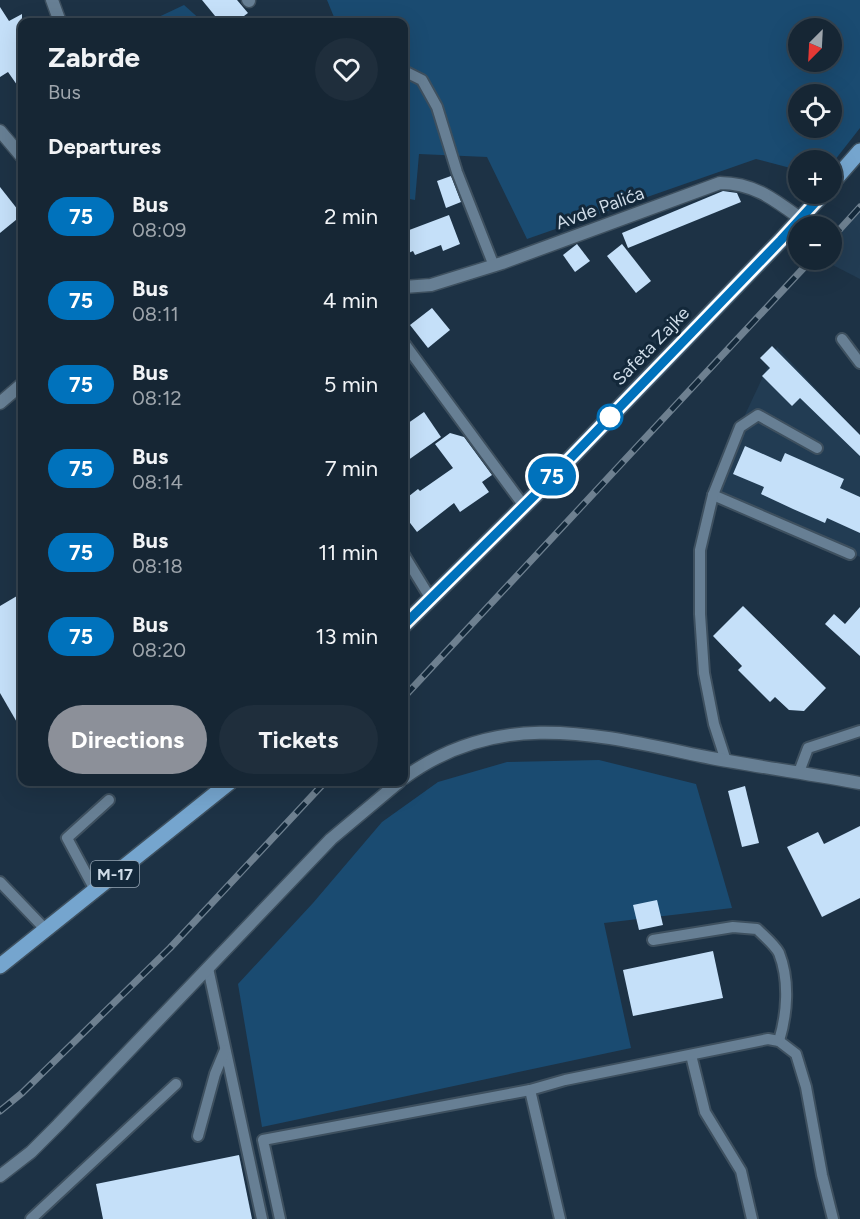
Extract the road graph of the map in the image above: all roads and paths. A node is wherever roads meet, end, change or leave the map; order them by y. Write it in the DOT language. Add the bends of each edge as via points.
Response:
graph roads {
  1 [pos="52,0"];
  2 [pos="59,18"];
  3 [pos="408,72"];
  4 [pos="0,131"];
  5 [pos="860,151"];
  6 [pos="18,152"];
  7 [pos="842,171"];
  8 [pos="814,204"];
  9 [pos="797,216"];
  10 [pos="804,216"];
  11 [pos="788,232"];
  12 [pos="494,266"];
  13 [pos="408,287"];
  14 [pos="842,339"];
  15 [pos="408,349"];
  16 [pos="860,363"];
  17 [pos="18,387"];
  18 [pos="1,400"];
  19 [pos="816,448"];
  20 [pos="713,495"];
  21 [pos="524,506"];
  22 [pos="850,554"];
  23 [pos="408,562"];
  24 [pos="431,599"];
  25 [pos="408,621"];
  26 [pos="860,731"];
  27 [pos="726,761"];
  28 [pos="799,772"];
  29 [pos="408,775"];
  30 [pos="860,783"];
  31 [pos="225,786"];
  32 [pos="394,786"];
  33 [pos="109,800"];
  34 [pos="0,882"];
  35 [pos="95,890"];
  36 [pos="46,930"];
  37 [pos="653,940"];
  38 [pos="0,966"];
  39 [pos="208,968"];
  40 [pos="779,1041"];
  41 [pos="225,1050"];
  42 [pos="691,1055"];
  43 [pos="176,1084"];
  44 [pos="530,1090"];
  45 [pos="198,1136"];
  46 [pos="0,1176"];
  47 [pos="31,1219"];
  48 [pos="262,1219"];
  49 [pos="280,1219"];
  50 [pos="560,1219"];
  51 [pos="752,1219"];
  52 [pos="833,1219"];
  1 -- 2 [label="street"];
  3 -- 12 [label="lane" via="422,80 437,107 457,172"];
  4 -- 6 [label="street"];
  5 -- 7 [label="main road"];
  8 -- 10 [label="main road, Safeta Zajke"];
  9 -- 12 [label="street, Avde Palića" via="761,191 720,183"];
  11 -- 21 [label="main road, Safeta Zajke"];
  12 -- 13 [label="street, Avde Palića" via="431,285"];
  14 -- 16 [label="lane"];
  15 -- 21 [label="lane"];
  17 -- 18 [label="street"];
  19 -- 20 [label="lane" via="758,415 740,427"];
  20 -- 22 [label="lane"];
  20 -- 27 [label="lane" via="700,550 700,614 704,673"];
  21 -- 24 [label="main road, Safeta Zajke"];
  23 -- 24 [label="lane"];
  24 -- 25 [label="main road, Safeta Zajke"];
  26 -- 28 [label="lane" via="808,748"];
  27 -- 28 [label="street"];
  27 -- 29 [label="street" via="574,732 524,733 465,744 441,753"];
  28 -- 30 [label="street"];
  31 -- 35 [label="main road, M-17"];
  32 -- 39 [label="street" via="331,839"];
  33 -- 35 [label="lane" via="67,838"];
  34 -- 36 [label="lane"];
  35 -- 36 [label="main road, M-17"];
  36 -- 38 [label="main road, M-17"];
  37 -- 40 [label="lane" via="733,927 757,929 778,952 786,990 785,1022"];
  39 -- 41 [label="lane"];
  39 -- 46 [label="street" via="58,1125"];
  40 -- 42 [label="lane" via="768,1039"];
  40 -- 52 [label="lane" via="796,1054"];
  41 -- 45 [label="lane"];
  41 -- 48 [label="lane"];
  42 -- 44 [label="lane"];
  42 -- 51 [label="lane" via="705,1112 741,1171"];
  43 -- 47 [label="lane"];
  44 -- 49 [label="lane" via="263,1140"];
  44 -- 50 [label="lane"];
}
